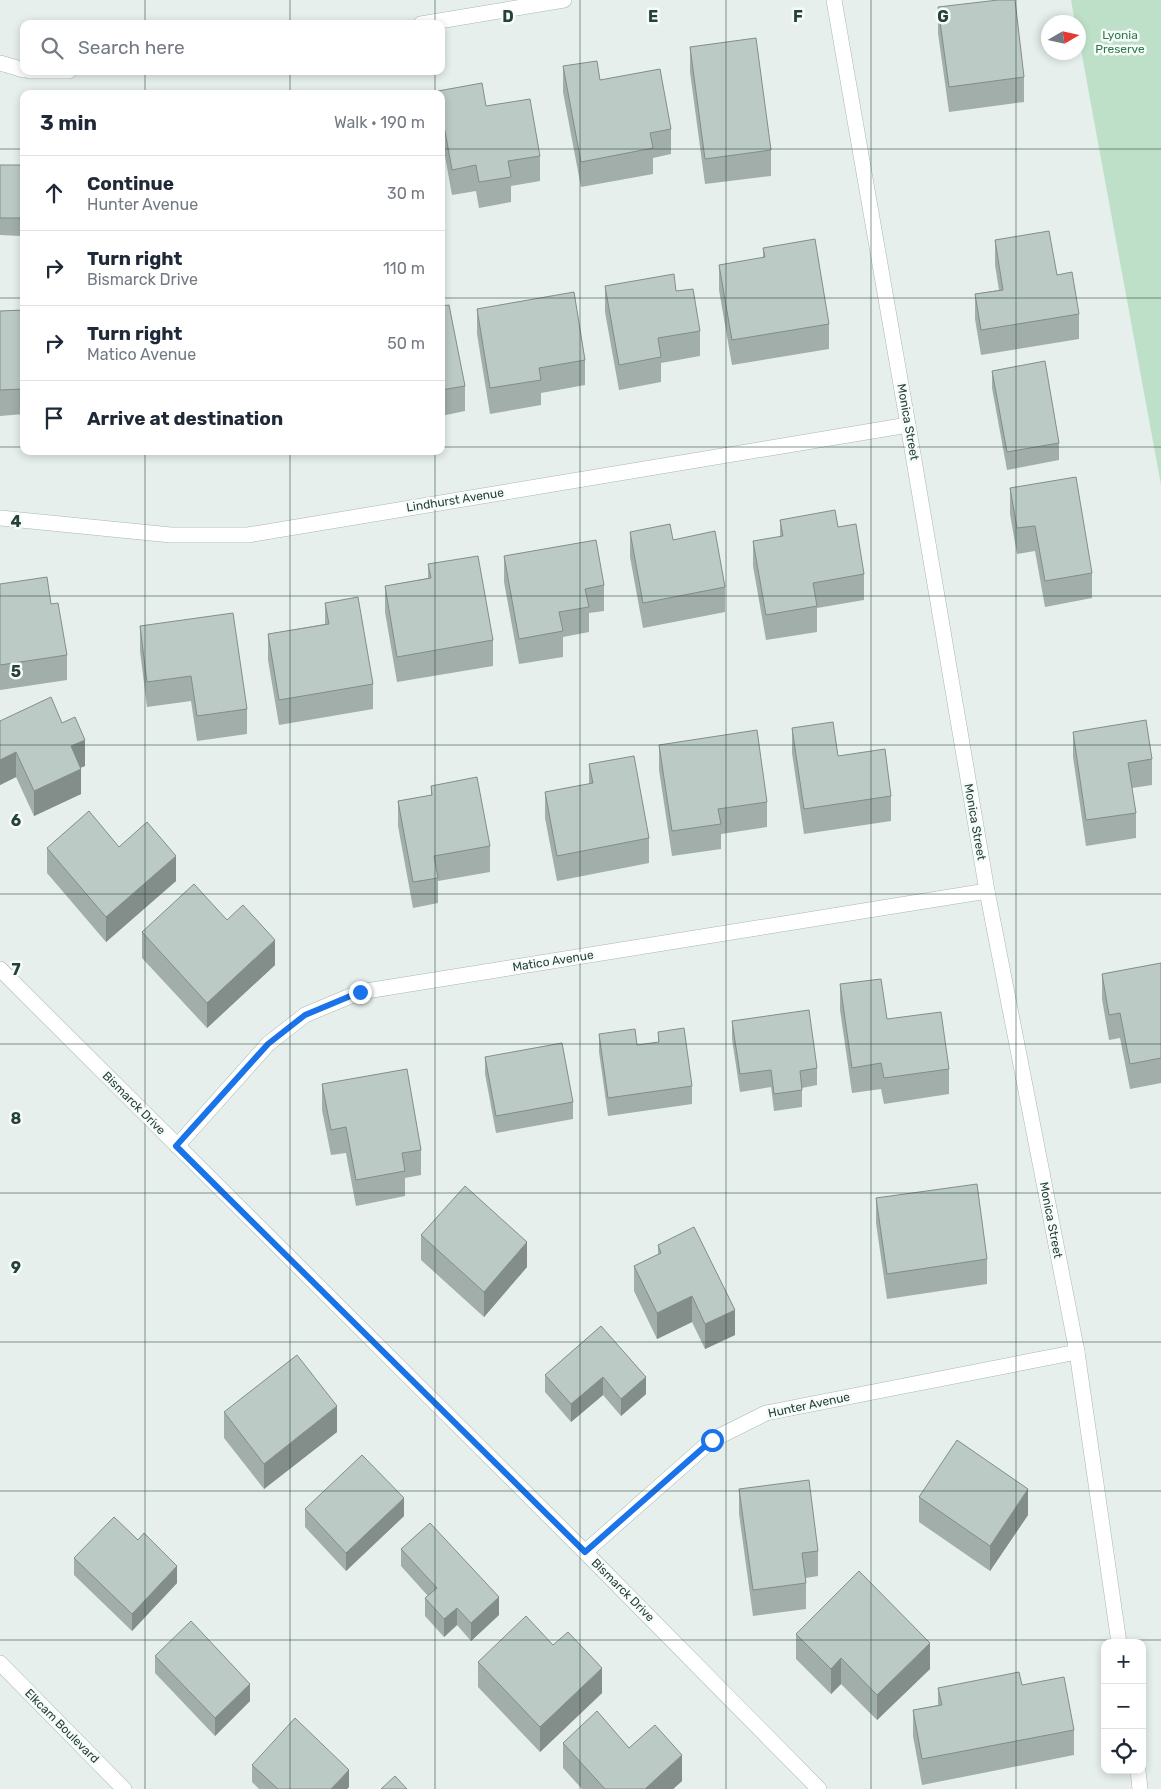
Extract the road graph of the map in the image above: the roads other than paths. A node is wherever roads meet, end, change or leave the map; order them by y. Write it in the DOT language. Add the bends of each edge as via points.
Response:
graph roads {
  1 [pos="564,0"];
  2 [pos="834,0"];
  3 [pos="445,20"];
  4 [pos="0,63"];
  5 [pos="20,69"];
  6 [pos="908,425"];
  7 [pos="0,518"];
  8 [pos="987,891"];
  9 [pos="0,969"];
  10 [pos="176,1146"];
  11 [pos="1077,1352"];
  12 [pos="585,1552"];
  13 [pos="1118,1639"];
  14 [pos="0,1663"];
  15 [pos="1138,1774"];
  16 [pos="124,1789"];
  17 [pos="819,1789"];
  18 [pos="1140,1789"];
  1 -- 3 [label="street"];
  2 -- 6 [label="street, Monica Street"];
  4 -- 5 [label="street"];
  6 -- 7 [label="street, Lindhurst Avenue" via="248,535 172,535"];
  6 -- 8 [label="street, Monica Street"];
  8 -- 10 [label="street, Matico Avenue" via="360,992 305,1015 268,1044"];
  8 -- 11 [label="street, Monica Street"];
  9 -- 10 [label="street, Bismarck Drive"];
  10 -- 12 [label="street, Bismarck Drive"];
  11 -- 12 [label="street, Hunter Avenue" via="766,1413 712,1440"];
  11 -- 13 [label="street, Monica Street"];
  12 -- 17 [label="street, Bismarck Drive"];
  14 -- 16 [label="street, Elkcam Boulevard"];
  15 -- 18 [label="street"];
}
